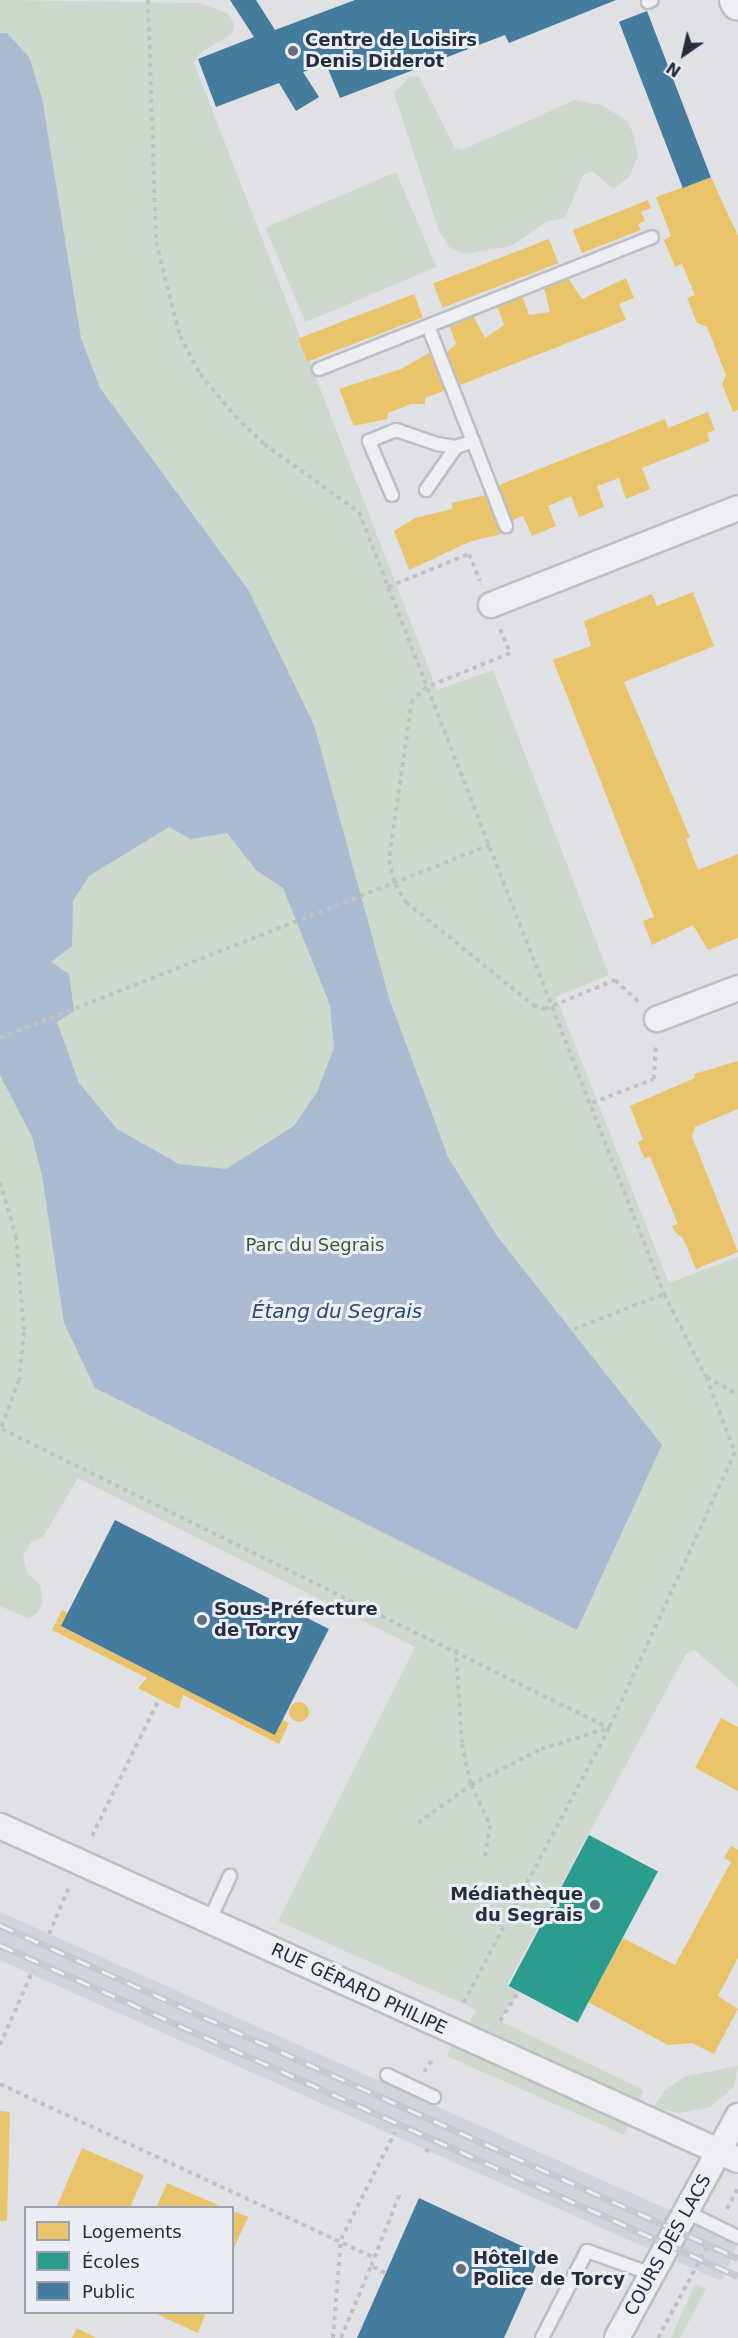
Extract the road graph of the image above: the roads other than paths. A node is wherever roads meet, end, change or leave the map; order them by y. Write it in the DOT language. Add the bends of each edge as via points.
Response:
graph roads {
  1 [pos="652,237"];
  2 [pos="428,326"];
  3 [pos="319,369"];
  4 [pos="473,441"];
  5 [pos="456,447"];
  6 [pos="426,490"];
  7 [pos="392,495"];
  8 [pos="738,508"];
  9 [pos="506,526"];
  10 [pos="491,605"];
  11 [pos="738,988"];
  12 [pos="657,1019"];
  13 [pos="0,1826"];
  14 [pos="230,1876"];
  15 [pos="209,1921"];
  16 [pos="387,2075"];
  17 [pos="434,2097"];
  18 [pos="738,2116"];
  19 [pos="728,2156"];
  20 [pos="685,2211"];
  21 [pos="738,2238"];
  22 [pos="652,2274"];
  23 [pos="542,2338"];
  24 [pos="617,2338"];
  1 -- 2 [label="lane"];
  2 -- 3 [label="lane"];
  2 -- 4 [label="lane"];
  4 -- 5 [label="lane"];
  4 -- 9 [label="lane"];
  5 -- 6 [label="lane"];
  5 -- 7 [label="lane" via="396,430 369,441"];
  8 -- 10 [label="street"];
  11 -- 12 [label="street"];
  13 -- 15 [label="street, RUE GÉRARD PHILIPE"];
  14 -- 15 [label="lane"];
  15 -- 19 [label="street, RUE GÉRARD PHILIPE"];
  16 -- 17 [label="lane"];
  18 -- 19 [label="street, COURS DES LACS"];
  19 -- 20 [label="street, COURS DES LACS"];
  20 -- 21 [label="lane"];
  20 -- 22 [label="street, COURS DES LACS"];
  22 -- 23 [label="lane" via="586,2252"];
  22 -- 24 [label="street, COURS DES LACS"];
}
